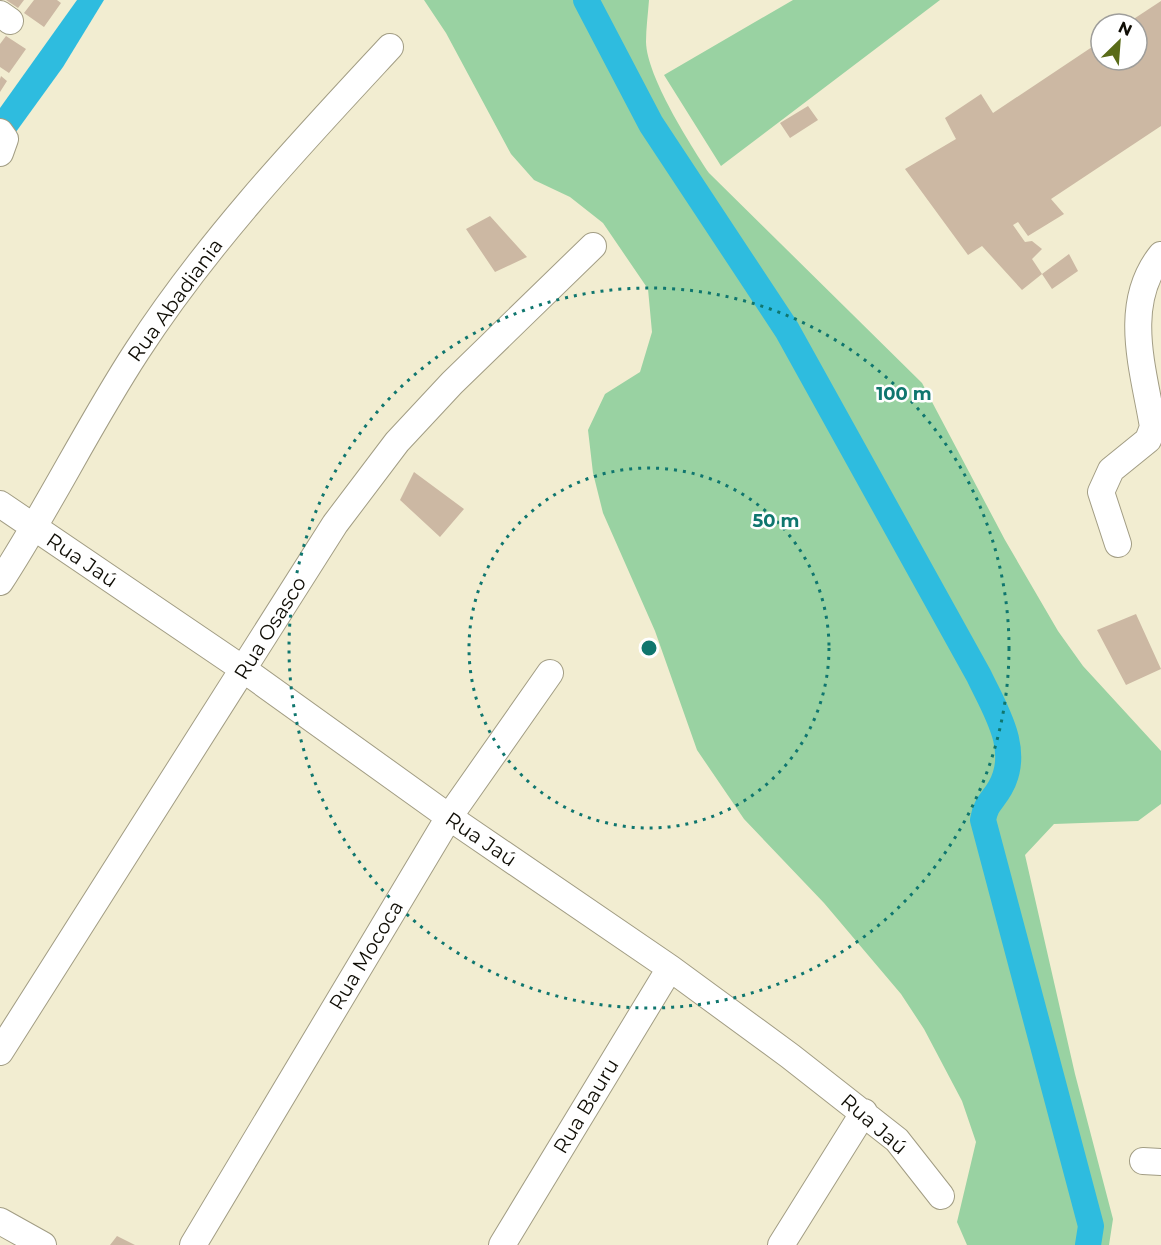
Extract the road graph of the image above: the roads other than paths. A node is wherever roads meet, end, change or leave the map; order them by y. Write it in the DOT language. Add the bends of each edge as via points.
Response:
graph roads {
  1 [pos="390,47"];
  2 [pos="593,246"];
  3 [pos="1161,255"];
  4 [pos="0,504"];
  5 [pos="33,526"];
  6 [pos="1118,544"];
  7 [pos="0,582"];
  8 [pos="243,669"];
  9 [pos="550,673"];
  10 [pos="449,817"];
  11 [pos="670,968"];
  12 [pos="0,1052"];
  13 [pos="864,1112"];
  14 [pos="941,1196"];
  15 [pos="0,1221"];
  16 [pos="43,1245"];
  17 [pos="193,1245"];
  18 [pos="502,1245"];
  19 [pos="782,1245"];
  1 -- 5 [label="street, Rua Abadiania" via="279,167 202,259 137,351"];
  2 -- 8 [label="street, Rua Osasco" via="397,442 335,524"];
  3 -- 6 [label="street" via="1138,306 1137,329 1153,428 1148,440 1111,471 1101,492"];
  4 -- 5 [label="street, Rua Jaú"];
  5 -- 7 [label="street, Rua Abadiania"];
  5 -- 8 [label="street, Rua Jaú"];
  8 -- 10 [label="street, Rua Jaú"];
  8 -- 12 [label="street, Rua Osasco"];
  9 -- 10 [label="street, Rua Mococa"];
  10 -- 11 [label="street, Rua Jaú"];
  10 -- 17 [label="street, Rua Mococa"];
  11 -- 13 [label="street, Rua Jaú"];
  11 -- 18 [label="street, Rua Bauru"];
  13 -- 14 [label="street, Rua Jaú" via="897,1140"];
  13 -- 19 [label="street"];
  15 -- 16 [label="street"];
}
